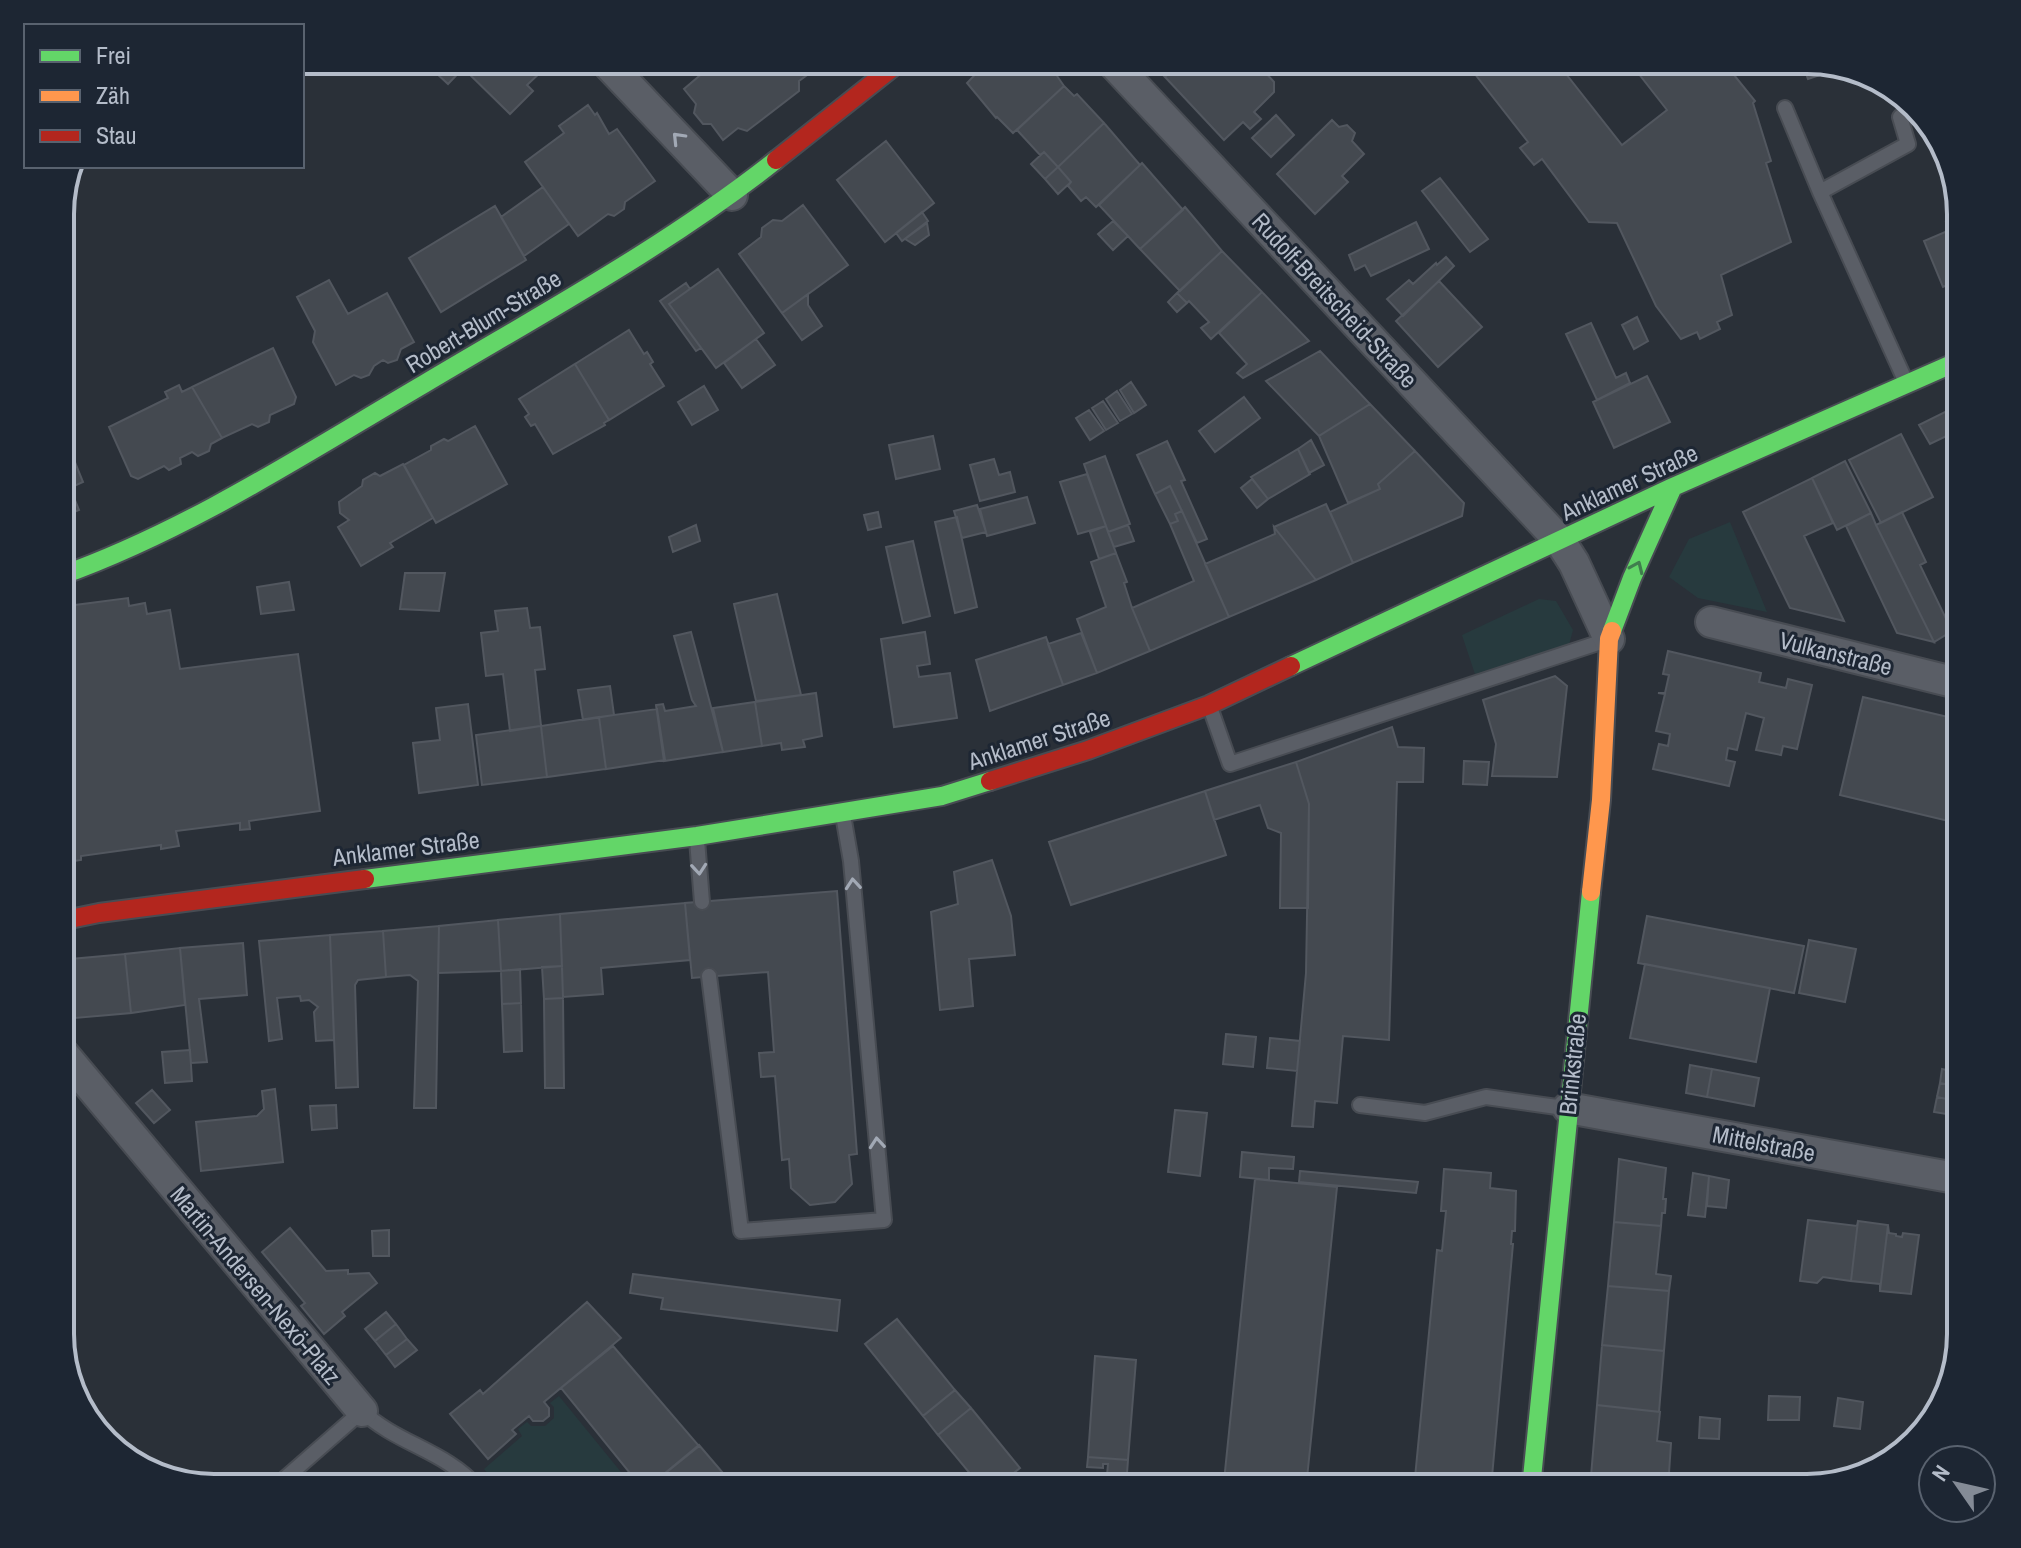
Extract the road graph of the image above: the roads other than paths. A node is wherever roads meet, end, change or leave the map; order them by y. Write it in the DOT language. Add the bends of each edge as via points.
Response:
graph roads {
  1 [pos="617,74"];
  2 [pos="884,74"];
  3 [pos="1123,74"];
  4 [pos="1785,108"];
  5 [pos="1900,117"];
  6 [pos="1820,192"];
  7 [pos="732,195"];
  8 [pos="1947,366"];
  9 [pos="1907,384"];
  10 [pos="1673,487"];
  11 [pos="1560,541"];
  12 [pos="74,571"];
  13 [pos="1711,622"];
  14 [pos="1609,639"];
  15 [pos="1947,681"];
  16 [pos="1209,705"];
  17 [pos="843,812"];
  18 [pos="697,836"];
  19 [pos="702,902"];
  20 [pos="74,918"];
  21 [pos="709,976"];
  22 [pos="74,1067"];
  23 [pos="1360,1105"];
  24 [pos="1568,1108"];
  25 [pos="1947,1176"];
  26 [pos="362,1411"];
  27 [pos="290,1474"];
  28 [pos="463,1474"];
  29 [pos="1532,1474"];
  7 -- 1 [label="street, one-way"];
  2 -- 7 [label="street, Robert-Blum-Straße"];
  3 -- 11 [label="street, Rudolf-Breitscheid-Straße"];
  4 -- 6 [label="lane"];
  5 -- 6 [label="lane" via="1908,144"];
  6 -- 9 [label="lane"];
  7 -- 12 [label="street, Robert-Blum-Straße" via="611,273 223,502"];
  8 -- 9 [label="street, Anklamer Straße"];
  9 -- 10 [label="street, Anklamer Straße"];
  10 -- 11 [label="street, Anklamer Straße"];
  14 -- 10 [label="street, Brinkstraße, one-way"];
  11 -- 14 [label="street, Brinkstraße"];
  11 -- 16 [label="street, Anklamer Straße"];
  13 -- 15 [label="street, Vulkanstraße"];
  14 -- 16 [label="lane" via="1230,764"];
  14 -- 24 [label="street, Brinkstraße" via="1601,800"];
  16 -- 17 [label="street, Anklamer Straße" via="942,796"];
  17 -- 18 [label="street, Anklamer Straße"];
  21 -- 17 [label="lane, one-way" via="741,1231 884,1220"];
  18 -- 19 [label="lane, one-way"];
  18 -- 20 [label="street, Anklamer Straße"];
  22 -- 26 [label="street, Martin-Andersen-Nexö-Platz"];
  23 -- 24 [label="lane" via="1425,1113 1486,1097"];
  24 -- 25 [label="street, Mittelstraße"];
  24 -- 29 [label="street, Brinkstraße"];
  26 -- 27 [label="lane"];
  26 -- 28 [label="lane, Martin-Andersen-Nexö-Platz" via="383,1429 446,1459"];
}
